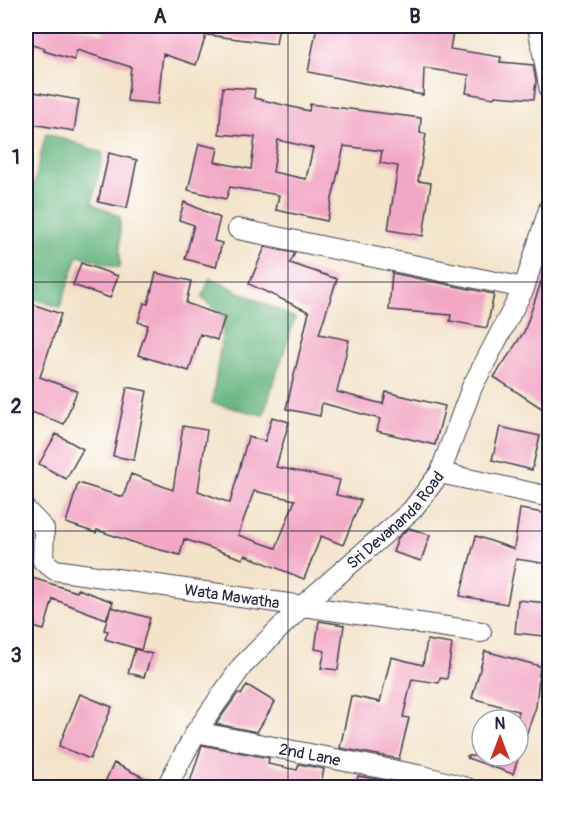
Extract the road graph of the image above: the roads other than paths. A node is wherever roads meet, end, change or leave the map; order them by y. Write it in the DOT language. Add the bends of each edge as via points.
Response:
graph roads {
  1 [pos="538,26"];
  2 [pos="549,91"];
  3 [pos="549,206"];
  4 [pos="238,229"];
  5 [pos="524,288"];
  6 [pos="440,473"];
  7 [pos="549,497"];
  8 [pos="26,510"];
  9 [pos="301,607"];
  10 [pos="481,632"];
  11 [pos="196,732"];
  12 [pos="166,788"];
  13 [pos="467,788"];
  1 -- 2 [label="street"];
  3 -- 5 [label="street, Sri Devananda Road"];
  4 -- 5 [label="street"];
  5 -- 6 [label="street, Sri Devananda Road" via="472,387"];
  6 -- 7 [label="street"];
  6 -- 9 [label="street, Sri Devananda Road" via="412,510"];
  8 -- 9 [label="street, Wata Mawatha" via="44,530 43,561 55,570"];
  9 -- 10 [label="street, Wata Mawatha"];
  9 -- 11 [label="street, Sri Devananda Road" via="242,666"];
  11 -- 12 [label="street, Sri Devananda Road"];
  11 -- 13 [label="street, 2nd Lane"];
}
